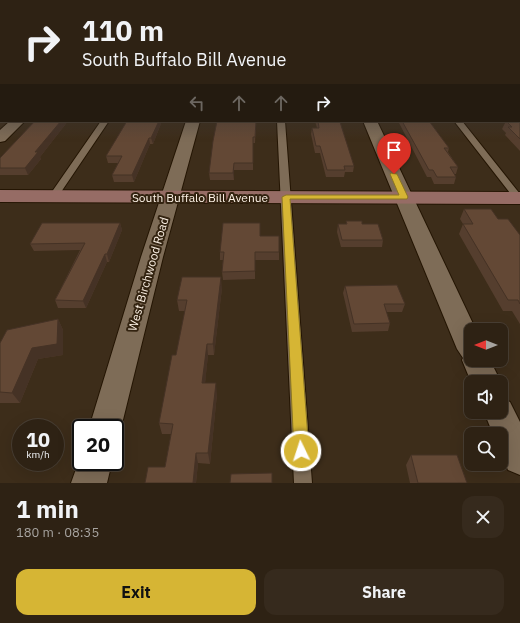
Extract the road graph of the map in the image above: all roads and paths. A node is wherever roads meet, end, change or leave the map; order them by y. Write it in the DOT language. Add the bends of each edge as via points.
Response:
graph roads {
  1 [pos="17,122"];
  2 [pos="104,122"];
  3 [pos="193,122"];
  4 [pos="281,122"];
  5 [pos="370,122"];
  6 [pos="459,122"];
  7 [pos="0,138"];
  8 [pos="0,196"];
  9 [pos="54,196"];
  10 [pos="170,197"];
  11 [pos="286,197"];
  12 [pos="404,197"];
  13 [pos="519,198"];
  14 [pos="464,333"];
  15 [pos="107,419"];
  16 [pos="502,419"];
  17 [pos="520,458"];
  18 [pos="92,471"];
  19 [pos="89,483"];
  20 [pos="303,483"];
  1 -- 7 [label="street"];
  2 -- 9 [label="lane"];
  3 -- 10 [label="street, West Birchwood Road"];
  4 -- 11 [label="lane"];
  5 -- 12 [label="street"];
  6 -- 13 [label="lane"];
  8 -- 9 [label="main road, South Buffalo Bill Avenue"];
  9 -- 10 [label="main road, South Buffalo Bill Avenue"];
  10 -- 11 [label="main road, South Buffalo Bill Avenue"];
  10 -- 15 [label="street, West Birchwood Road"];
  11 -- 12 [label="main road, South Buffalo Bill Avenue"];
  11 -- 20 [label="lane"];
  12 -- 13 [label="main road, South Buffalo Bill Avenue"];
  12 -- 14 [label="street"];
  16 -- 17 [label="street"];
  18 -- 19 [label="street"];
}
